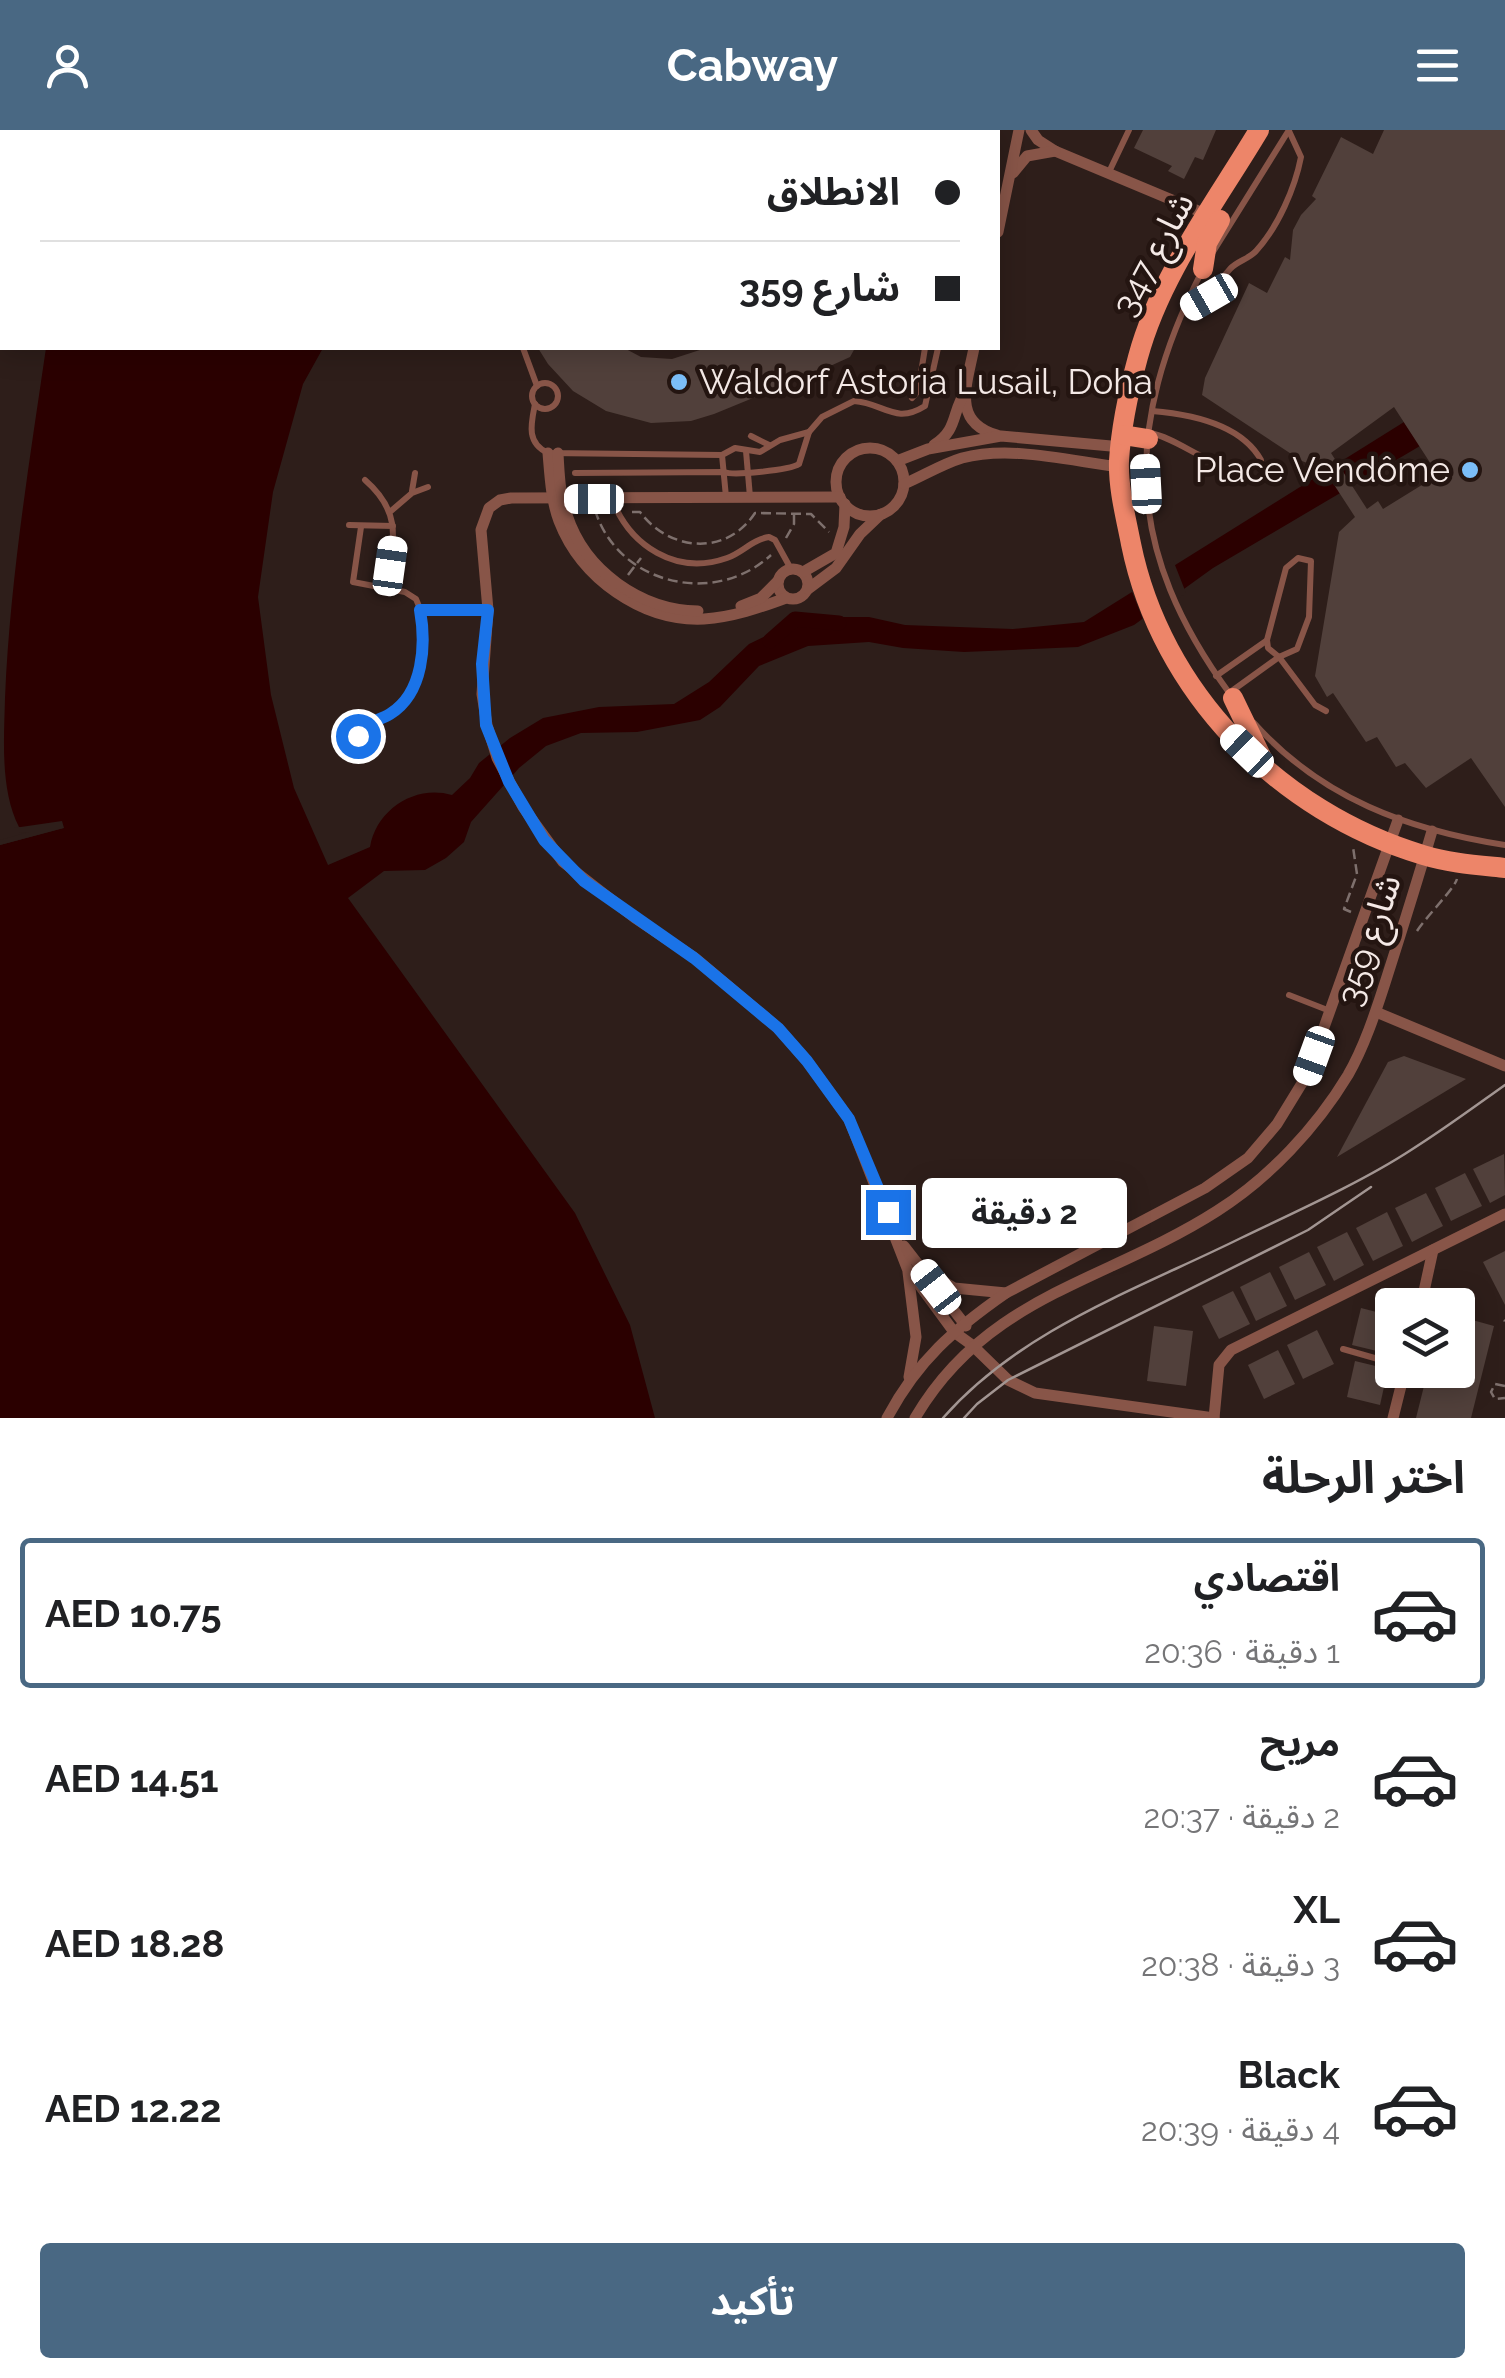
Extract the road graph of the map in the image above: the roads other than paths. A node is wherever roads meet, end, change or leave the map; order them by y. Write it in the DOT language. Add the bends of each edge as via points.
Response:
graph roads {
  1 [pos="1020,130"];
  2 [pos="1031,130"];
  3 [pos="1129,130"];
  4 [pos="1261,130"];
  5 [pos="1289,130"];
  6 [pos="1055,150"];
  7 [pos="1108,173"];
  8 [pos="1008,181"];
  9 [pos="1208,215"];
  10 [pos="1000,222"];
  11 [pos="1203,269"];
  12 [pos="1182,312"];
  13 [pos="523,350"];
  14 [pos="925,350"];
  15 [pos="938,350"];
  16 [pos="974,350"];
  17 [pos="537,386"];
  18 [pos="966,391"];
  19 [pos="912,398"];
  20 [pos="535,404"];
  21 [pos="1151,411"];
  22 [pos="809,432"];
  23 [pos="751,436"];
  24 [pos="1001,436"];
  25 [pos="1148,436"];
  26 [pos="770,445"];
  27 [pos="928,449"];
  28 [pos="1121,449"];
  29 [pos="746,450"];
  30 [pos="553,453"];
  31 [pos="722,455"];
  32 [pos="897,461"];
  33 [pos="724,472"];
  34 [pos="747,472"];
  35 [pos="575,473"];
  36 [pos="414,474"];
  37 [pos="365,480"];
  38 [pos="904,484"];
  39 [pos="428,487"];
  40 [pos="412,493"];
  41 [pos="726,498"];
  42 [pos="750,498"];
  43 [pos="612,499"];
  44 [pos="842,500"];
  45 [pos="391,512"];
  46 [pos="881,514"];
  47 [pos="349,525"];
  48 [pos="393,526"];
  49 [pos="360,527"];
  50 [pos="797,571"];
  51 [pos="778,581"];
  52 [pos="386,589"];
  53 [pos="808,589"];
  54 [pos="786,598"];
  55 [pos="420,610"];
  56 [pos="488,610"];
  57 [pos="1267,640"];
  58 [pos="1279,658"];
  59 [pos="1216,676"];
  60 [pos="1231,696"];
  61 [pos="1326,711"];
  62 [pos="358,736"];
  63 [pos="1269,773"];
  64 [pos="1398,820"];
  65 [pos="1432,831"];
  66 [pos="1389,843"];
  67 [pos="1505,845"];
  68 [pos="1425,856"];
  69 [pos="1505,868"];
  70 [pos="1289,995"];
  71 [pos="1331,1012"];
  72 [pos="1376,1012"];
  73 [pos="1505,1066"];
  74 [pos="1505,1214"];
  75 [pos="899,1241"];
  76 [pos="1433,1250"];
  77 [pos="907,1268"];
  78 [pos="922,1268"];
  79 [pos="1424,1288"];
  80 [pos="1006,1293"];
  81 [pos="965,1324"];
  82 [pos="954,1332"];
  83 [pos="972,1344"];
  84 [pos="1343,1349"];
  85 [pos="1375,1358"];
  86 [pos="910,1377"];
  87 [pos="1400,1388"];
  88 [pos="886,1418"];
  89 [pos="915,1418"];
  90 [pos="1214,1418"];
  91 [pos="1393,1418"];
  1 -- 8 [label="street"];
  2 -- 6 [label="street"];
  3 -- 7 [label="lane"];
  4 -- 9 [label="main road, شارع 347"];
  4 -- 11 [label="main road" via="1241,186 1208,243"];
  5 -- 11 [label="lane, شارع 347"];
  5 -- 12 [label="lane" via="1301,157 1271,230 1209,297"];
  6 -- 7 [label="street"];
  6 -- 8 [label="street" via="1027,156"];
  7 -- 9 [label="street"];
  8 -- 10 [label="street"];
  9 -- 28 [label="main road, شارع 347" via="1154,312"];
  11 -- 12 [label="lane, شارع 347"];
  12 -- 21 [label="lane, شارع 347"];
  13 -- 17 [label="lane"];
  14 -- 19 [label="lane"];
  15 -- 22 [label="lane" via="920,410 897,415 854,402 822,417"];
  16 -- 18 [label="street"];
  17 -- 20 [label="lane"];
  17 -- 20 [label="lane" via="551,385 557,397 548,408"];
  18 -- 24 [label="street" via="972,424"];
  18 -- 27 [label="street" via="952,429"];
  20 -- 30 [label="lane" via="532,439"];
  21 -- 25 [label="lane, شارع 347"];
  21 -- 25 [label="lane" via="1208,421 1247,443 1261,460 1226,469 1183,444"];
  22 -- 26 [label="lane"];
  22 -- 34 [label="lane" via="794,468"];
  23 -- 26 [label="lane"];
  24 -- 27 [label="street"];
  24 -- 28 [label="street"];
  25 -- 28 [label="main road"];
  25 -- 59 [label="lane, شارع 347" via="1148,509 1157,554 1180,617"];
  26 -- 29 [label="lane"];
  27 -- 32 [label="street"];
  28 -- 38 [label="street" via="976,455"];
  28 -- 63 [label="main road, شارع 347" via="1136,566 1158,630 1191,687"];
  29 -- 31 [label="lane"];
  29 -- 34 [label="lane"];
  30 -- 31 [label="lane"];
  30 -- 51 [label="street, bridge" via="578,542 628,591 676,609 707,612 749,604"];
  30 -- 54 [label="street, bridge" via="554,502 572,546 622,596 647,610 691,619"];
  31 -- 33 [label="lane"];
  32 -- 38 [label="street"];
  32 -- 44 [label="street" via="873,448 852,453 838,469"];
  33 -- 34 [label="lane"];
  33 -- 35 [label="lane"];
  33 -- 41 [label="lane"];
  34 -- 42 [label="lane"];
  36 -- 40 [label="lane"];
  37 -- 45 [label="lane"];
  38 -- 46 [label="street" via="899,500"];
  39 -- 40 [label="lane"];
  40 -- 45 [label="lane"];
  41 -- 42 [label="street"];
  41 -- 43 [label="street"];
  42 -- 44 [label="street"];
  43 -- 50 [label="lane" via="628,530 648,549 678,561 725,559 769,537"];
  43 -- 56 [label="street, شارع 359" via="500,500 481,530"];
  44 -- 46 [label="street" via="865,515"];
  44 -- 50 [label="street" via="842,542 826,561"];
  45 -- 48 [label="lane"];
  46 -- 53 [label="street" via="836,568"];
  47 -- 49 [label="lane"];
  48 -- 49 [label="lane"];
  48 -- 52 [label="lane"];
  49 -- 52 [label="lane" via="353,582"];
  50 -- 51 [label="street"];
  50 -- 53 [label="street"];
  51 -- 54 [label="street"];
  52 -- 55 [label="lane" via="405,592"];
  53 -- 54 [label="street" via="798,599"];
  55 -- 56 [label="lane"];
  55 -- 62 [label="lane" via="422,660 412,686 401,706"];
  56 -- 75 [label="street, شارع 359" via="482,664 486,725 524,807 562,862 694,958 807,1061 849,1119"];
  57 -- 58 [label="lane"];
  57 -- 58 [label="lane" via="1286,568 1309,559 1309,618 1295,652"];
  57 -- 59 [label="lane"];
  58 -- 60 [label="lane"];
  58 -- 61 [label="lane"];
  59 -- 60 [label="lane, شارع 347"];
  60 -- 63 [label="main road"];
  60 -- 64 [label="lane, شارع 347" via="1306,772"];
  63 -- 66 [label="main road, شارع 347" via="1316,808"];
  64 -- 65 [label="lane, شارع 347"];
  64 -- 66 [label="street, شارع 359"];
  65 -- 67 [label="lane, شارع 347"];
  65 -- 68 [label="street, شارع 359"];
  66 -- 68 [label="main road, شارع 347"];
  66 -- 71 [label="street, شارع 359"];
  68 -- 69 [label="main road, شارع 347"];
  68 -- 72 [label="street, شارع 359"];
  70 -- 71 [label="lane"];
  71 -- 80 [label="street, شارع 359" via="1295,1099 1248,1158 1205,1188"];
  72 -- 73 [label="street"];
  72 -- 83 [label="street, شارع 359" via="1348,1074 1258,1181 1172,1237 1017,1312"];
  74 -- 76 [label="street"];
  75 -- 77 [label="street, شارع 359"];
  75 -- 78 [label="street, شارع 359"];
  76 -- 79 [label="street"];
  76 -- 90 [label="street" via="1226,1354"];
  77 -- 82 [label="street, شارع 359"];
  77 -- 86 [label="street, شارع 359" via="916,1336"];
  78 -- 80 [label="street, شارع 359" via="954,1288"];
  78 -- 81 [label="street, شارع 359"];
  80 -- 81 [label="street, شارع 359"];
  81 -- 82 [label="street, شارع 359"];
  81 -- 83 [label="street, شارع 359"];
  82 -- 83 [label="street, شارع 359"];
  82 -- 86 [label="street, شارع 359"];
  83 -- 89 [label="street, شارع 359"];
  83 -- 90 [label="street" via="1008,1380 1035,1393"];
  84 -- 85 [label="lane"];
  86 -- 88 [label="street, شارع 359"];
  87 -- 91 [label="street"];
}
